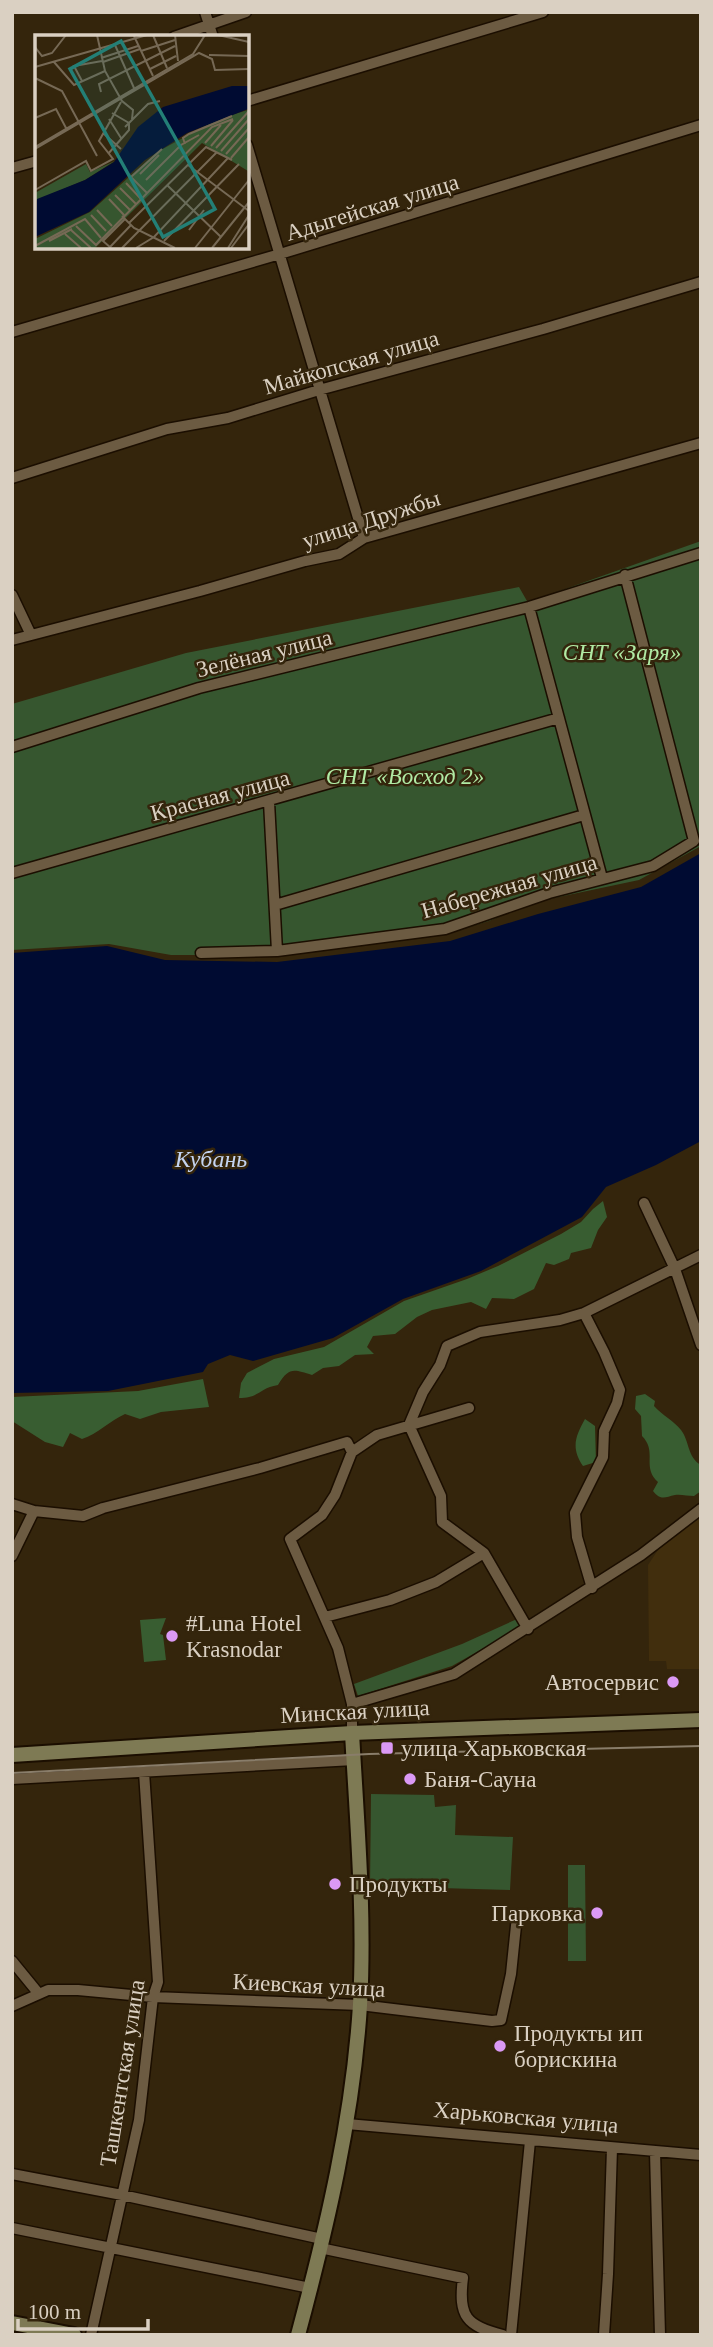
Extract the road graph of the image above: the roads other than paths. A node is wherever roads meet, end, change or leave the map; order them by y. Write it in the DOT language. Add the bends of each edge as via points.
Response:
graph roads {
  1 [pos="205,12"];
  2 [pos="246,12"];
  3 [pos="543,12"];
  4 [pos="209,24"];
  5 [pos="179,35"];
  6 [pos="212,35"];
  7 [pos="248,101"];
  8 [pos="701,125"];
  9 [pos="248,148"];
  10 [pos="35,162"];
  11 [pos="12,168"];
  12 [pos="279,254"];
  13 [pos="701,282"];
  14 [pos="12,332"];
  15 [pos="319,390"];
  16 [pos="701,443"];
  17 [pos="12,478"];
  18 [pos="364,538"];
  19 [pos="701,553"];
  20 [pos="625,575"];
  21 [pos="12,596"];
  22 [pos="529,607"];
  23 [pos="31,635"];
  24 [pos="12,640"];
  25 [pos="559,719"];
  26 [pos="12,747"];
  27 [pos="269,802"];
  28 [pos="584,815"];
  29 [pos="12,873"];
  30 [pos="602,877"];
  31 [pos="275,905"];
  32 [pos="277,951"];
  33 [pos="201,953"];
  34 [pos="644,1203"];
  35 [pos="701,1255"];
  36 [pos="675,1269"];
  37 [pos="584,1313"];
  38 [pos="701,1345"];
  39 [pos="469,1408"];
  40 [pos="409,1424"];
  41 [pos="352,1452"];
  42 [pos="12,1504"];
  43 [pos="701,1509"];
  44 [pos="34,1511"];
  45 [pos="484,1553"];
  46 [pos="12,1556"];
  47 [pos="592,1588"];
  48 [pos="325,1617"];
  49 [pos="527,1629"];
  50 [pos="352,1704"];
  51 [pos="701,1720"];
  52 [pos="352,1733"];
  53 [pos="12,1755"];
  54 [pos="354,1760"];
  55 [pos="144,1772"];
  56 [pos="12,1779"];
  57 [pos="517,1916"];
  58 [pos="12,1961"];
  59 [pos="39,1994"];
  60 [pos="153,1997"];
  61 [pos="360,2005"];
  62 [pos="12,2006"];
  63 [pos="347,2124"];
  64 [pos="530,2141"];
  65 [pos="612,2148"];
  66 [pos="655,2151"];
  67 [pos="701,2155"];
  68 [pos="12,2174"];
  69 [pos="122,2195"];
  70 [pos="12,2228"];
  71 [pos="321,2244"];
  72 [pos="111,2248"];
  73 [pos="310,2288"];
  74 [pos="12,2323"];
  75 [pos="74,2335"];
  76 [pos="91,2335"];
  77 [pos="298,2335"];
  78 [pos="503,2335"];
  79 [pos="511,2335"];
  80 [pos="604,2335"];
  81 [pos="660,2335"];
  1 -- 4 [label="street"];
  2 -- 4 [label="street"];
  3 -- 7 [label="street"];
  4 -- 5 [label="street"];
  4 -- 6 [label="street"];
  8 -- 12 [label="street, Адыгейская улица"];
  9 -- 12 [label="street"];
  10 -- 11 [label="street"];
  12 -- 14 [label="street, Адыгейская улица"];
  12 -- 15 [label="street"];
  13 -- 15 [label="street, Майкопская улица"];
  15 -- 17 [label="street, Майкопская улица" via="228,418 167,429"];
  15 -- 18 [label="street"];
  16 -- 18 [label="street, улица Дружбы"];
  18 -- 23 [label="street, улица Дружбы" via="339,554"];
  19 -- 20 [label="street, Зелёная улица"];
  20 -- 22 [label="street, Зелёная улица"];
  20 -- 30 [label="street, Набережная улица" via="694,841 653,866"];
  21 -- 23 [label="street"];
  22 -- 25 [label="street"];
  22 -- 26 [label="street, Зелёная улица" via="199,688"];
  23 -- 24 [label="street, улица Дружбы"];
  25 -- 27 [label="street, Красная улица"];
  25 -- 28 [label="street"];
  27 -- 29 [label="street, Красная улица"];
  27 -- 31 [label="street"];
  28 -- 30 [label="street"];
  28 -- 31 [label="street"];
  30 -- 32 [label="street, Набережная улица" via="445,929"];
  31 -- 32 [label="street"];
  32 -- 33 [label="street, Набережная улица"];
  34 -- 36 [label="street"];
  35 -- 36 [label="street"];
  36 -- 37 [label="street"];
  36 -- 38 [label="street"];
  37 -- 40 [label="street" via="480,1332 447,1346"];
  37 -- 47 [label="street" via="620,1390 604,1431 603,1457 575,1513"];
  39 -- 40 [label="street"];
  40 -- 41 [label="street" via="377,1435"];
  40 -- 45 [label="street" via="441,1496 442,1522"];
  41 -- 44 [label="street" via="347,1442 83,1516"];
  41 -- 48 [label="street" via="335,1496 322,1515 290,1539"];
  42 -- 44 [label="street"];
  43 -- 47 [label="street, Минская улица"];
  44 -- 46 [label="street"];
  45 -- 48 [label="street" via="436,1582"];
  45 -- 49 [label="street"];
  47 -- 49 [label="street, Минская улица"];
  48 -- 50 [label="street"];
  49 -- 50 [label="street, Минская улица" via="454,1674"];
  50 -- 52 [label="street"];
  51 -- 52 [label="main road, Минская улица"];
  52 -- 53 [label="main road, Минская улица"];
  52 -- 54 [label="main road"];
  54 -- 55 [label="street"];
  54 -- 61 [label="main road"];
  55 -- 56 [label="street"];
  55 -- 60 [label="street, Ташкентская улица" via="158,1982"];
  57 -- 61 [label="street, Киевская улица" via="501,2020"];
  58 -- 59 [label="street"];
  59 -- 60 [label="street, Киевская улица" via="78,1990"];
  59 -- 62 [label="street, Киевская улица"];
  60 -- 61 [label="street, Киевская улица"];
  60 -- 69 [label="street, Ташкентская улица" via="139,2120"];
  61 -- 63 [label="main road"];
  63 -- 64 [label="street, Харьковская улица"];
  63 -- 71 [label="main road"];
  64 -- 65 [label="street, Харьковская улица"];
  64 -- 79 [label="street"];
  65 -- 66 [label="street, Харьковская улица"];
  65 -- 80 [label="street"];
  66 -- 67 [label="street, Харьковская улица"];
  66 -- 81 [label="street"];
  68 -- 69 [label="street"];
  69 -- 71 [label="street"];
  69 -- 72 [label="street, Ташкентская улица"];
  70 -- 72 [label="street"];
  71 -- 73 [label="main road"];
  71 -- 78 [label="street" via="463,2278 460,2298 466,2316 481,2329"];
  72 -- 73 [label="street"];
  72 -- 76 [label="street, Ташкентская улица"];
  73 -- 77 [label="main road"];
  74 -- 75 [label="main road"];
}
